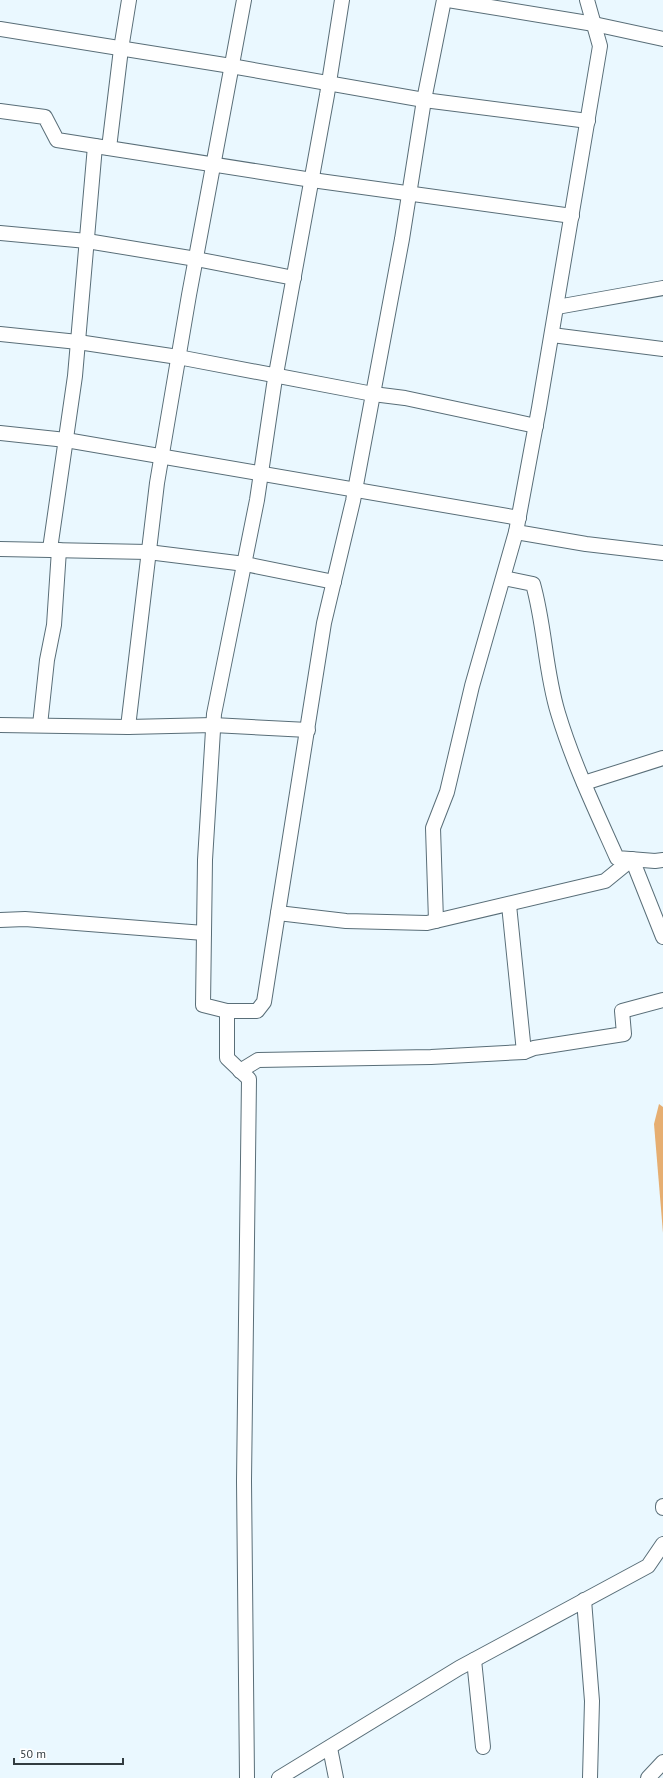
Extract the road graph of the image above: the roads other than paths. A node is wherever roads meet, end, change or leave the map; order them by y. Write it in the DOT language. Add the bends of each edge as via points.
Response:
graph roads {
  1 [pos="129,0"];
  2 [pos="244,0"];
  3 [pos="342,0"];
  4 [pos="444,0"];
  5 [pos="448,0"];
  6 [pos="587,0"];
  7 [pos="594,24"];
  8 [pos="0,29"];
  9 [pos="663,39"];
  10 [pos="121,49"];
  11 [pos="231,66"];
  12 [pos="329,84"];
  13 [pos="424,100"];
  14 [pos="0,111"];
  15 [pos="588,120"];
  16 [pos="95,146"];
  17 [pos="109,148"];
  18 [pos="213,164"];
  19 [pos="312,180"];
  20 [pos="409,194"];
  21 [pos="572,216"];
  22 [pos="0,233"];
  23 [pos="87,241"];
  24 [pos="196,259"];
  25 [pos="294,278"];
  26 [pos="663,288"];
  27 [pos="557,307"];
  28 [pos="0,334"];
  29 [pos="552,335"];
  30 [pos="78,342"];
  31 [pos="663,349"];
  32 [pos="178,357"];
  33 [pos="276,375"];
  34 [pos="373,394"];
  35 [pos="536,426"];
  36 [pos="0,433"];
  37 [pos="66,440"];
  38 [pos="161,457"];
  39 [pos="261,474"];
  40 [pos="356,488"];
  41 [pos="519,518"];
  42 [pos="516,532"];
  43 [pos="0,549"];
  44 [pos="55,550"];
  45 [pos="148,552"];
  46 [pos="663,553"];
  47 [pos="245,564"];
  48 [pos="504,578"];
  49 [pos="334,582"];
  50 [pos="0,725"];
  51 [pos="213,725"];
  52 [pos="40,726"];
  53 [pos="128,726"];
  54 [pos="308,730"];
  55 [pos="663,758"];
  56 [pos="584,783"];
  57 [pos="632,859"];
  58 [pos="663,860"];
  59 [pos="509,905"];
  60 [pos="278,913"];
  61 [pos="0,920"];
  62 [pos="436,922"];
  63 [pos="204,933"];
  64 [pos="663,937"];
  65 [pos="663,1000"];
  66 [pos="227,1011"];
  67 [pos="524,1052"];
  68 [pos="240,1071"];
  69 [pos="663,1544"];
  70 [pos="584,1600"];
  71 [pos="474,1660"];
  72 [pos="483,1747"];
  73 [pos="330,1748"];
  74 [pos="247,1778"];
  75 [pos="279,1778"];
  76 [pos="336,1778"];
  77 [pos="590,1778"];
  1 -- 10 [label="street"];
  2 -- 11 [label="street"];
  3 -- 12 [label="street"];
  4 -- 13 [label="street"];
  5 -- 7 [label="street"];
  6 -- 7 [label="street"];
  7 -- 9 [label="street"];
  7 -- 15 [label="street" via="600,46"];
  8 -- 10 [label="street"];
  10 -- 11 [label="street"];
  10 -- 17 [label="street"];
  11 -- 12 [label="street"];
  11 -- 18 [label="street"];
  12 -- 13 [label="street"];
  12 -- 19 [label="street"];
  13 -- 15 [label="street"];
  13 -- 20 [label="street"];
  14 -- 16 [label="street" via="45,117 57,140"];
  15 -- 21 [label="street"];
  16 -- 17 [label="street"];
  16 -- 23 [label="street"];
  17 -- 18 [label="street"];
  18 -- 19 [label="street"];
  18 -- 24 [label="street"];
  19 -- 20 [label="street"];
  19 -- 25 [label="street"];
  20 -- 21 [label="street"];
  20 -- 34 [label="street"];
  21 -- 27 [label="street"];
  22 -- 23 [label="street"];
  23 -- 24 [label="street"];
  23 -- 30 [label="street"];
  24 -- 25 [label="street"];
  24 -- 32 [label="street"];
  25 -- 33 [label="street"];
  26 -- 27 [label="street"];
  27 -- 29 [label="street"];
  28 -- 30 [label="street"];
  29 -- 31 [label="street"];
  29 -- 35 [label="street"];
  30 -- 32 [label="street"];
  30 -- 37 [label="street"];
  32 -- 33 [label="street"];
  32 -- 38 [label="street"];
  33 -- 34 [label="street"];
  33 -- 39 [label="street"];
  34 -- 35 [label="street" via="405,398"];
  34 -- 40 [label="street"];
  35 -- 41 [label="street"];
  36 -- 37 [label="street"];
  37 -- 38 [label="street"];
  37 -- 44 [label="street"];
  38 -- 39 [label="street"];
  38 -- 45 [label="street"];
  39 -- 40 [label="street"];
  39 -- 47 [label="street"];
  40 -- 41 [label="street"];
  40 -- 49 [label="street"];
  41 -- 42 [label="street"];
  42 -- 46 [label="street"];
  42 -- 48 [label="street"];
  43 -- 44 [label="street"];
  44 -- 45 [label="street"];
  44 -- 52 [label="street" via="54,625 47,660"];
  45 -- 47 [label="street"];
  45 -- 53 [label="street"];
  47 -- 49 [label="street"];
  47 -- 51 [label="street"];
  48 -- 56 [label="street" via="533,584 558,713"];
  48 -- 62 [label="street" via="472,686 447,792 433,828"];
  49 -- 54 [label="street" via="324,623"];
  50 -- 52 [label="street"];
  51 -- 53 [label="street"];
  51 -- 54 [label="street"];
  51 -- 63 [label="street" via="205,860"];
  52 -- 53 [label="street"];
  54 -- 60 [label="street"];
  55 -- 56 [label="street"];
  56 -- 57 [label="street" via="617,858"];
  57 -- 58 [label="street"];
  57 -- 59 [label="street" via="605,881"];
  57 -- 64 [label="street"];
  59 -- 62 [label="street"];
  59 -- 67 [label="street"];
  60 -- 62 [label="street" via="346,921 427,924"];
  60 -- 66 [label="street" via="264,1002 257,1010"];
  61 -- 63 [label="street" via="26,919"];
  63 -- 66 [label="street" via="203,1005"];
  65 -- 67 [label="street" via="622,1011 624,1034 534,1048"];
  66 -- 68 [label="street" via="227,1058"];
  67 -- 68 [label="street" via="431,1057 258,1060"];
  68 -- 74 [label="street" via="249,1079 244,1481"];
  69 -- 70 [label="street" via="648,1566"];
  70 -- 71 [label="street"];
  70 -- 77 [label="street" via="592,1701"];
  71 -- 72 [label="street"];
  71 -- 73 [label="street"];
  73 -- 75 [label="street"];
  73 -- 76 [label="street"];
}
